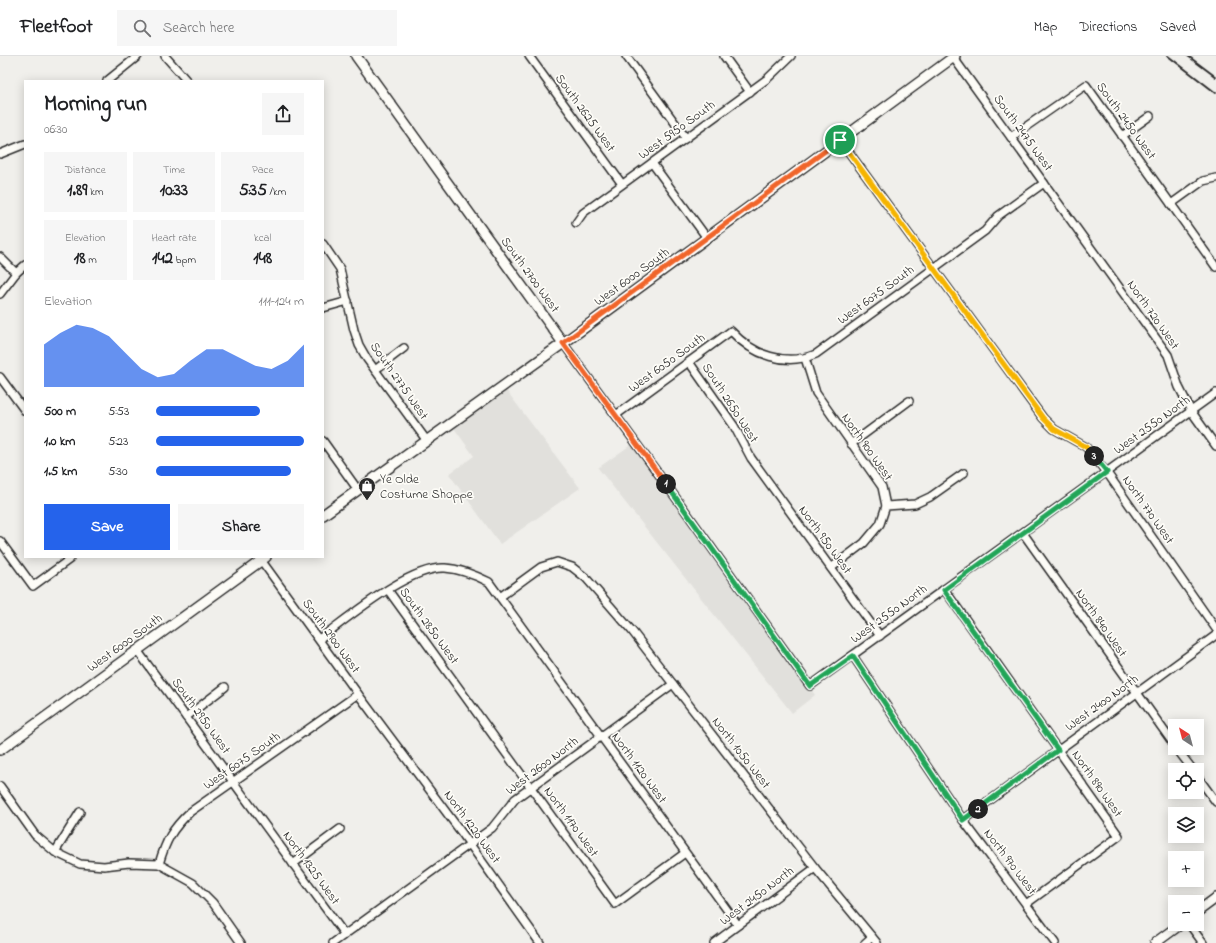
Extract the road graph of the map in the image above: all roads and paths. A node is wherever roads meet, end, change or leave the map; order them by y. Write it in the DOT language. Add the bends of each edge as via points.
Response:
graph roads {
  1 [pos="138,56"];
  2 [pos="165,56"];
  3 [pos="356,56"];
  4 [pos="529,56"];
  5 [pos="626,56"];
  6 [pos="724,56"];
  7 [pos="791,56"];
  8 [pos="954,57"];
  9 [pos="108,80"];
  10 [pos="186,80"];
  11 [pos="750,92"];
  12 [pos="1150,116"];
  13 [pos="1122,136"];
  14 [pos="1011,137"];
  15 [pos="686,138"];
  16 [pos="840,140"];
  17 [pos="24,144"];
  18 [pos="0,154"];
  19 [pos="652,163"];
  20 [pos="1216,178"];
  21 [pos="1044,183"];
  22 [pos="622,184"];
  23 [pos="1171,204"];
  24 [pos="576,223"];
  25 [pos="1073,223"];
  26 [pos="707,238"];
  27 [pos="324,245"];
  28 [pos="0,257"];
  29 [pos="24,266"];
  30 [pos="1216,267"];
  31 [pos="933,268"];
  32 [pos="16,273"];
  33 [pos="0,294"];
  34 [pos="348,301"];
  35 [pos="324,308"];
  36 [pos="731,331"];
  37 [pos="563,343"];
  38 [pos="404,348"];
  39 [pos="805,358"];
  40 [pos="689,362"];
  41 [pos="375,370"];
  42 [pos="0,377"];
  43 [pos="1216,393"];
  44 [pos="909,401"];
  45 [pos="24,410"];
  46 [pos="1191,411"];
  47 [pos="616,415"];
  48 [pos="427,440"];
  49 [pos="324,442"];
  50 [pos="851,444"];
  51 [pos="1216,446"];
  52 [pos="751,458"];
  53 [pos="1107,472"];
  54 [pos="964,473"];
  55 [pos="358,490"];
  56 [pos="886,506"];
  57 [pos="324,514"];
  58 [pos="1023,533"];
  59 [pos="0,541"];
  60 [pos="70,559"];
  61 [pos="264,559"];
  62 [pos="831,568"];
  63 [pos="388,590"];
  64 [pos="944,590"];
  65 [pos="500,597"];
  66 [pos="1216,629"];
  67 [pos="1216,635"];
  68 [pos="880,636"];
  69 [pos="319,639"];
  70 [pos="137,650"];
  71 [pos="853,656"];
  72 [pos="451,676"];
  73 [pos="673,684"];
  74 [pos="810,686"];
  75 [pos="225,687"];
  76 [pos="1136,693"];
  77 [pos="358,694"];
  78 [pos="186,717"];
  79 [pos="383,726"];
  80 [pos="1168,736"];
  81 [pos="601,737"];
  82 [pos="0,750"];
  83 [pos="1058,750"];
  84 [pos="233,782"];
  85 [pos="0,786"];
  86 [pos="1204,786"];
  87 [pos="531,788"];
  88 [pos="1216,802"];
  89 [pos="80,812"];
  90 [pos="259,816"];
  91 [pos="963,820"];
  92 [pos="340,828"];
  93 [pos="470,844"];
  94 [pos="55,852"];
  95 [pos="685,853"];
  96 [pos="159,864"];
  97 [pos="293,864"];
  98 [pos="815,868"];
  99 [pos="1216,898"];
  100 [pos="1026,904"];
  101 [pos="1204,907"];
  102 [pos="738,925"];
  103 [pos="1171,931"];
  104 [pos="1194,931"];
  105 [pos="345,935"];
  106 [pos="875,940"];
  107 [pos="241,943"];
  108 [pos="333,943"];
  109 [pos="540,943"];
  110 [pos="714,943"];
  111 [pos="865,943"];
  112 [pos="1055,943"];
  113 [pos="1155,943"];
  114 [pos="1203,943"];
  1 -- 9 [label="street"];
  2 -- 10 [label="street"];
  3 -- 37 [label="street, South 2700 West"];
  4 -- 22 [label="street, South 2625 West"];
  5 -- 15 [label="street"];
  6 -- 11 [label="street"];
  7 -- 11 [label="street, West 5950 South"];
  8 -- 14 [label="street, South 2475 West"];
  8 -- 16 [label="street, West 6000 South"];
  11 -- 15 [label="street, West 5950 South"];
  12 -- 13 [label="street"];
  13 -- 14 [label="street, South 2450 West" via="1086,85"];
  13 -- 23 [label="street, South 2450 West"];
  14 -- 21 [label="street, South 2475 West"];
  15 -- 19 [label="street, West 5950 South"];
  16 -- 26 [label="street, West 6000 South"];
  16 -- 31 [label="street, North 770 West"];
  17 -- 18 [label="street"];
  19 -- 22 [label="street, West 5950 South"];
  19 -- 26 [label="street"];
  20 -- 23 [label="street" via="1203,181"];
  21 -- 25 [label="street, South 2475 West"];
  21 -- 31 [label="street, West 6075 South" via="998,216 985,231"];
  22 -- 24 [label="street, West 5950 South" via="583,213"];
  23 -- 30 [label="street, South 2450 West"];
  25 -- 46 [label="street, North 720 West" via="1168,355"];
  26 -- 37 [label="street, West 6000 South"];
  27 -- 34 [label="street, South 2775 West" via="340,269"];
  28 -- 32 [label="street"];
  29 -- 32 [label="street"];
  31 -- 39 [label="street, West 6075 South" via="816,354"];
  31 -- 53 [label="street, North 770 West" via="1043,418 1054,429 1086,447"];
  32 -- 33 [label="street"];
  34 -- 35 [label="street"];
  34 -- 41 [label="street, South 2775 West" via="359,345"];
  36 -- 39 [label="street, West 6075 South" via="741,342 776,359"];
  36 -- 40 [label="street, West 6050 South"];
  37 -- 47 [label="street, South 2700 West"];
  37 -- 48 [label="street, West 6000 South"];
  38 -- 41 [label="street"];
  39 -- 50 [label="street, North 900 West" via="816,393"];
  40 -- 47 [label="street, West 6050 South"];
  40 -- 52 [label="street, South 2650 West" via="734,426"];
  41 -- 48 [label="street, South 2775 West"];
  42 -- 45 [label="street"];
  43 -- 46 [label="street, West 2550 North"];
  44 -- 50 [label="street"];
  46 -- 51 [label="street, North 720 West"];
  46 -- 53 [label="street, West 2550 North"];
  47 -- 74 [label="street, South 2700 West"];
  48 -- 55 [label="street, West 6000 South"];
  49 -- 55 [label="street"];
  50 -- 56 [label="street, North 900 West" via="882,487"];
  52 -- 62 [label="street, North 950 West"];
  53 -- 58 [label="street, West 2550 North"];
  53 -- 66 [label="street, North 770 West"];
  54 -- 56 [label="street" via="930,497 915,504"];
  55 -- 57 [label="street, West 6000 South"];
  56 -- 62 [label="street" via="880,524 864,543"];
  58 -- 64 [label="street, West 2550 North"];
  58 -- 76 [label="street, North 840 West"];
  59 -- 60 [label="street" via="32,586"];
  61 -- 69 [label="street, South 2900 West"];
  61 -- 70 [label="street, West 6000 South"];
  62 -- 68 [label="street, North 950 West"];
  63 -- 65 [label="street, North 1120 West" via="423,571 444,568 468,572 489,582"];
  63 -- 69 [label="street"];
  63 -- 72 [label="street, South 2850 West"];
  64 -- 68 [label="street, West 2550 North"];
  64 -- 83 [label="street, North 890 West"];
  65 -- 73 [label="street, North 1050 West" via="541,567 557,562 572,567 586,578 632,631"];
  65 -- 81 [label="street, North 1120 West"];
  67 -- 76 [label="street, West 2400 North"];
  68 -- 71 [label="street, West 2550 North"];
  69 -- 77 [label="street, South 2900 West"];
  70 -- 78 [label="street, South 2950 West"];
  70 -- 82 [label="street, West 6000 South"];
  71 -- 74 [label="street, West 2550 North"];
  71 -- 91 [label="street, North 970 West"];
  72 -- 87 [label="street, North 1170 West"];
  73 -- 81 [label="street, West 2600 North"];
  73 -- 98 [label="street, North 1050 West"];
  75 -- 78 [label="street"];
  76 -- 80 [label="street, North 840 West"];
  76 -- 83 [label="street, West 2400 North"];
  77 -- 79 [label="street, South 2900 West"];
  77 -- 84 [label="street, West 6075 South"];
  78 -- 84 [label="street, South 2950 West"];
  79 -- 93 [label="street, North 1220 West"];
  81 -- 87 [label="street, West 2600 North"];
  81 -- 95 [label="street, North 1120 West"];
  83 -- 91 [label="street, West 2400 North"];
  83 -- 100 [label="street, North 890 West" via="1119,836"];
  84 -- 90 [label="street, South 2950 West"];
  84 -- 96 [label="street, West 6075 South" via="190,812 175,826 166,840"];
  85 -- 94 [label="street" via="35,835"];
  86 -- 88 [label="street"];
  87 -- 93 [label="street, West 2600 North" via="515,799 492,828"];
  87 -- 95 [label="street, North 1170 West" via="616,904"];
  89 -- 94 [label="street"];
  90 -- 97 [label="street, North 1325 West"];
  91 -- 100 [label="street, North 970 West"];
  92 -- 97 [label="street"];
  93 -- 105 [label="street, West 2600 North"];
  93 -- 109 [label="street, North 1220 West"];
  94 -- 96 [label="street" via="80,864"];
  95 -- 102 [label="street, North 1120 West"];
  96 -- 107 [label="street" via="193,883 213,903"];
  97 -- 105 [label="street, North 1325 West"];
  98 -- 102 [label="street, West 2450 North"];
  98 -- 106 [label="street, North 1050 West"];
  99 -- 101 [label="street"];
  100 -- 112 [label="street, North 970 West"];
  102 -- 110 [label="street, West 2450 North"];
  103 -- 113 [label="street"];
  104 -- 114 [label="street"];
  105 -- 108 [label="street, West 2600 North"];
  106 -- 111 [label="street"];
}
